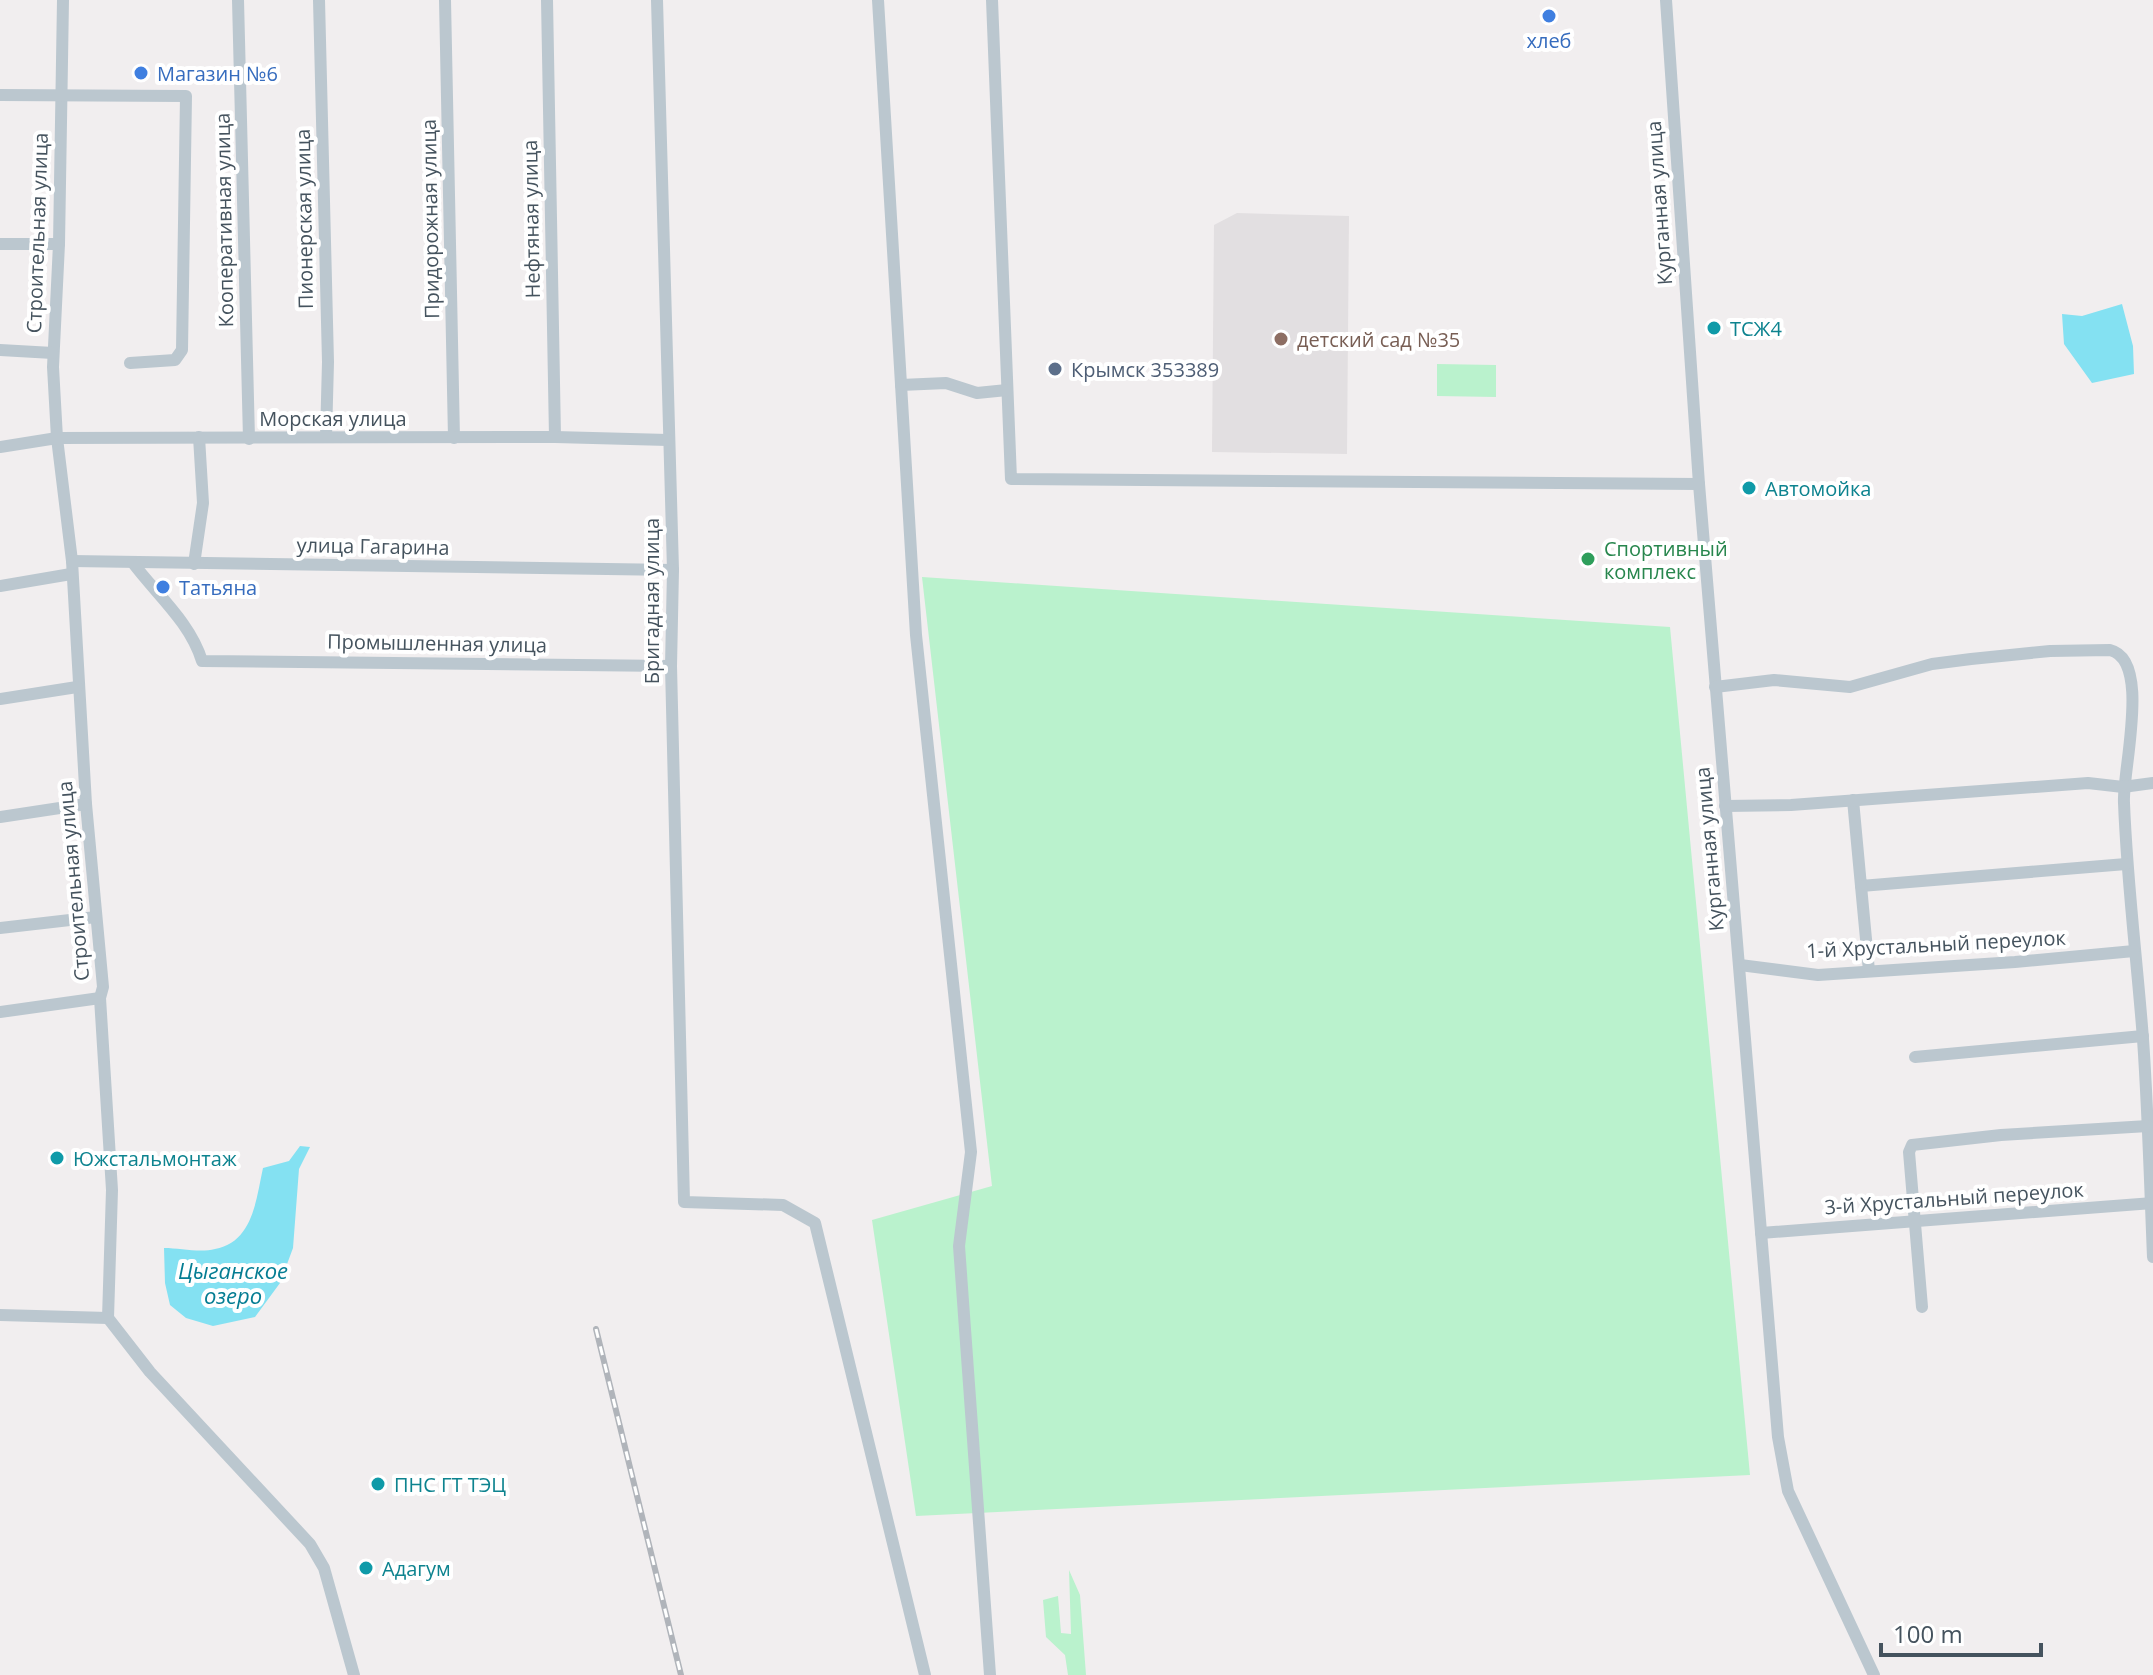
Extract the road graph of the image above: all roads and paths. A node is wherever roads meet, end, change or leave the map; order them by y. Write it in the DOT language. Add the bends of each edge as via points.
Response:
graph roads {
  1 [pos="63,0"];
  2 [pos="238,0"];
  3 [pos="319,0"];
  4 [pos="445,0"];
  5 [pos="547,0"];
  6 [pos="657,0"];
  7 [pos="878,0"];
  8 [pos="992,0"];
  9 [pos="1666,0"];
  10 [pos="0,95"];
  11 [pos="61,95"];
  12 [pos="0,244"];
  13 [pos="59,244"];
  14 [pos="0,350"];
  15 [pos="53,353"];
  16 [pos="130,363"];
  17 [pos="901,385"];
  18 [pos="1007,390"];
  19 [pos="199,437"];
  20 [pos="326,437"];
  21 [pos="555,437"];
  22 [pos="57,438"];
  23 [pos="454,438"];
  24 [pos="249,439"];
  25 [pos="668,440"];
  26 [pos="0,447"];
  27 [pos="1699,484"];
  28 [pos="133,563"];
  29 [pos="194,564"];
  30 [pos="72,568"];
  31 [pos="673,570"];
  32 [pos="0,586"];
  33 [pos="671,666"];
  34 [pos="77,687"];
  35 [pos="1715,687"];
  36 [pos="0,699"];
  37 [pos="2153,783"];
  38 [pos="2123,787"];
  39 [pos="1853,800"];
  40 [pos="86,804"];
  41 [pos="1725,806"];
  42 [pos="0,817"];
  43 [pos="2126,864"];
  44 [pos="1861,886"];
  45 [pos="96,917"];
  46 [pos="0,928"];
  47 [pos="2134,951"];
  48 [pos="1740,965"];
  49 [pos="1869,971"];
  50 [pos="100,998"];
  51 [pos="0,1012"];
  52 [pos="2143,1036"];
  53 [pos="1915,1057"];
  54 [pos="2148,1126"];
  55 [pos="2152,1203"];
  56 [pos="1913,1221"];
  57 [pos="1761,1233"];
  58 [pos="2153,1257"];
  59 [pos="1922,1307"];
  60 [pos="0,1315"];
  61 [pos="108,1318"];
  62 [pos="354,1675"];
  63 [pos="925,1675"];
  64 [pos="990,1675"];
  65 [pos="1874,1675"];
  1 -- 11 [label="street, Строительная улица"];
  2 -- 24 [label="street, Кооперативная улица"];
  3 -- 20 [label="street, Пионерская улица"];
  4 -- 23 [label="street, Придорожная улица"];
  5 -- 21 [label="street, Нефтяная улица"];
  6 -- 25 [label="street, Бригадная улица"];
  7 -- 17 [label="street"];
  8 -- 18 [label="street"];
  9 -- 27 [label="street, Курганная улица"];
  10 -- 11 [label="street"];
  11 -- 13 [label="street, Строительная улица"];
  11 -- 16 [label="street" via="186,96 182,350 175,360"];
  12 -- 13 [label="street"];
  13 -- 15 [label="street, Строительная улица"];
  14 -- 15 [label="street"];
  15 -- 22 [label="street, Строительная улица"];
  17 -- 18 [label="street" via="946,383 977,393"];
  17 -- 64 [label="street" via="916,635 971,1152 959,1246"];
  18 -- 27 [label="street" via="1011,479"];
  19 -- 22 [label="street, Морская улица"];
  19 -- 24 [label="street, Морская улица"];
  19 -- 29 [label="street" via="203,503"];
  20 -- 23 [label="street, Морская улица"];
  20 -- 24 [label="street, Морская улица"];
  21 -- 23 [label="street, Морская улица"];
  21 -- 25 [label="street, Морская улица"];
  22 -- 26 [label="street, Морская улица"];
  22 -- 30 [label="street, Строительная улица"];
  25 -- 31 [label="street, Бригадная улица"];
  27 -- 35 [label="street, Курганная улица"];
  28 -- 29 [label="street, улица Гагарина"];
  28 -- 30 [label="street, улица Гагарина"];
  28 -- 33 [label="street, Промышленная улица" via="187,628 202,661"];
  29 -- 31 [label="street, улица Гагарина"];
  30 -- 32 [label="street, улица Гагарина"];
  30 -- 34 [label="street, Строительная улица"];
  31 -- 33 [label="street, Бригадная улица"];
  33 -- 63 [label="street, Бригадная улица" via="684,1202 783,1205 815,1223"];
  34 -- 36 [label="street"];
  34 -- 40 [label="street, Строительная улица"];
  35 -- 38 [label="street" via="1774,680 1850,687 1932,664 2050,651 2120,652 2129,667 2133,726"];
  35 -- 41 [label="street, Курганная улица"];
  37 -- 38 [label="street"];
  38 -- 39 [label="street" via="2088,783"];
  38 -- 43 [label="street"];
  39 -- 41 [label="street"];
  39 -- 44 [label="street"];
  40 -- 42 [label="street"];
  40 -- 45 [label="street, Строительная улица"];
  41 -- 48 [label="street, Курганная улица"];
  43 -- 44 [label="street"];
  43 -- 47 [label="street"];
  44 -- 49 [label="street"];
  45 -- 46 [label="street"];
  45 -- 50 [label="street, Строительная улица"];
  47 -- 49 [label="street, 1-й Хрустальный переулок"];
  47 -- 52 [label="street"];
  48 -- 49 [label="street, 1-й Хрустальный переулок" via="1818,975"];
  48 -- 57 [label="street, Курганная улица"];
  50 -- 51 [label="street"];
  50 -- 61 [label="street, Строительная улица" via="112,1190"];
  52 -- 53 [label="street"];
  52 -- 54 [label="street"];
  54 -- 55 [label="street"];
  54 -- 56 [label="street" via="1912,1145"];
  55 -- 56 [label="street, 3-й Хрустальный переулок"];
  55 -- 58 [label="street"];
  56 -- 57 [label="street, 3-й Хрустальный переулок"];
  56 -- 59 [label="street"];
  57 -- 65 [label="street, Курганная улица" via="1778,1437 1788,1491"];
  60 -- 61 [label="street"];
  61 -- 62 [label="street" via="150,1372 310,1544 324,1568"];
}
